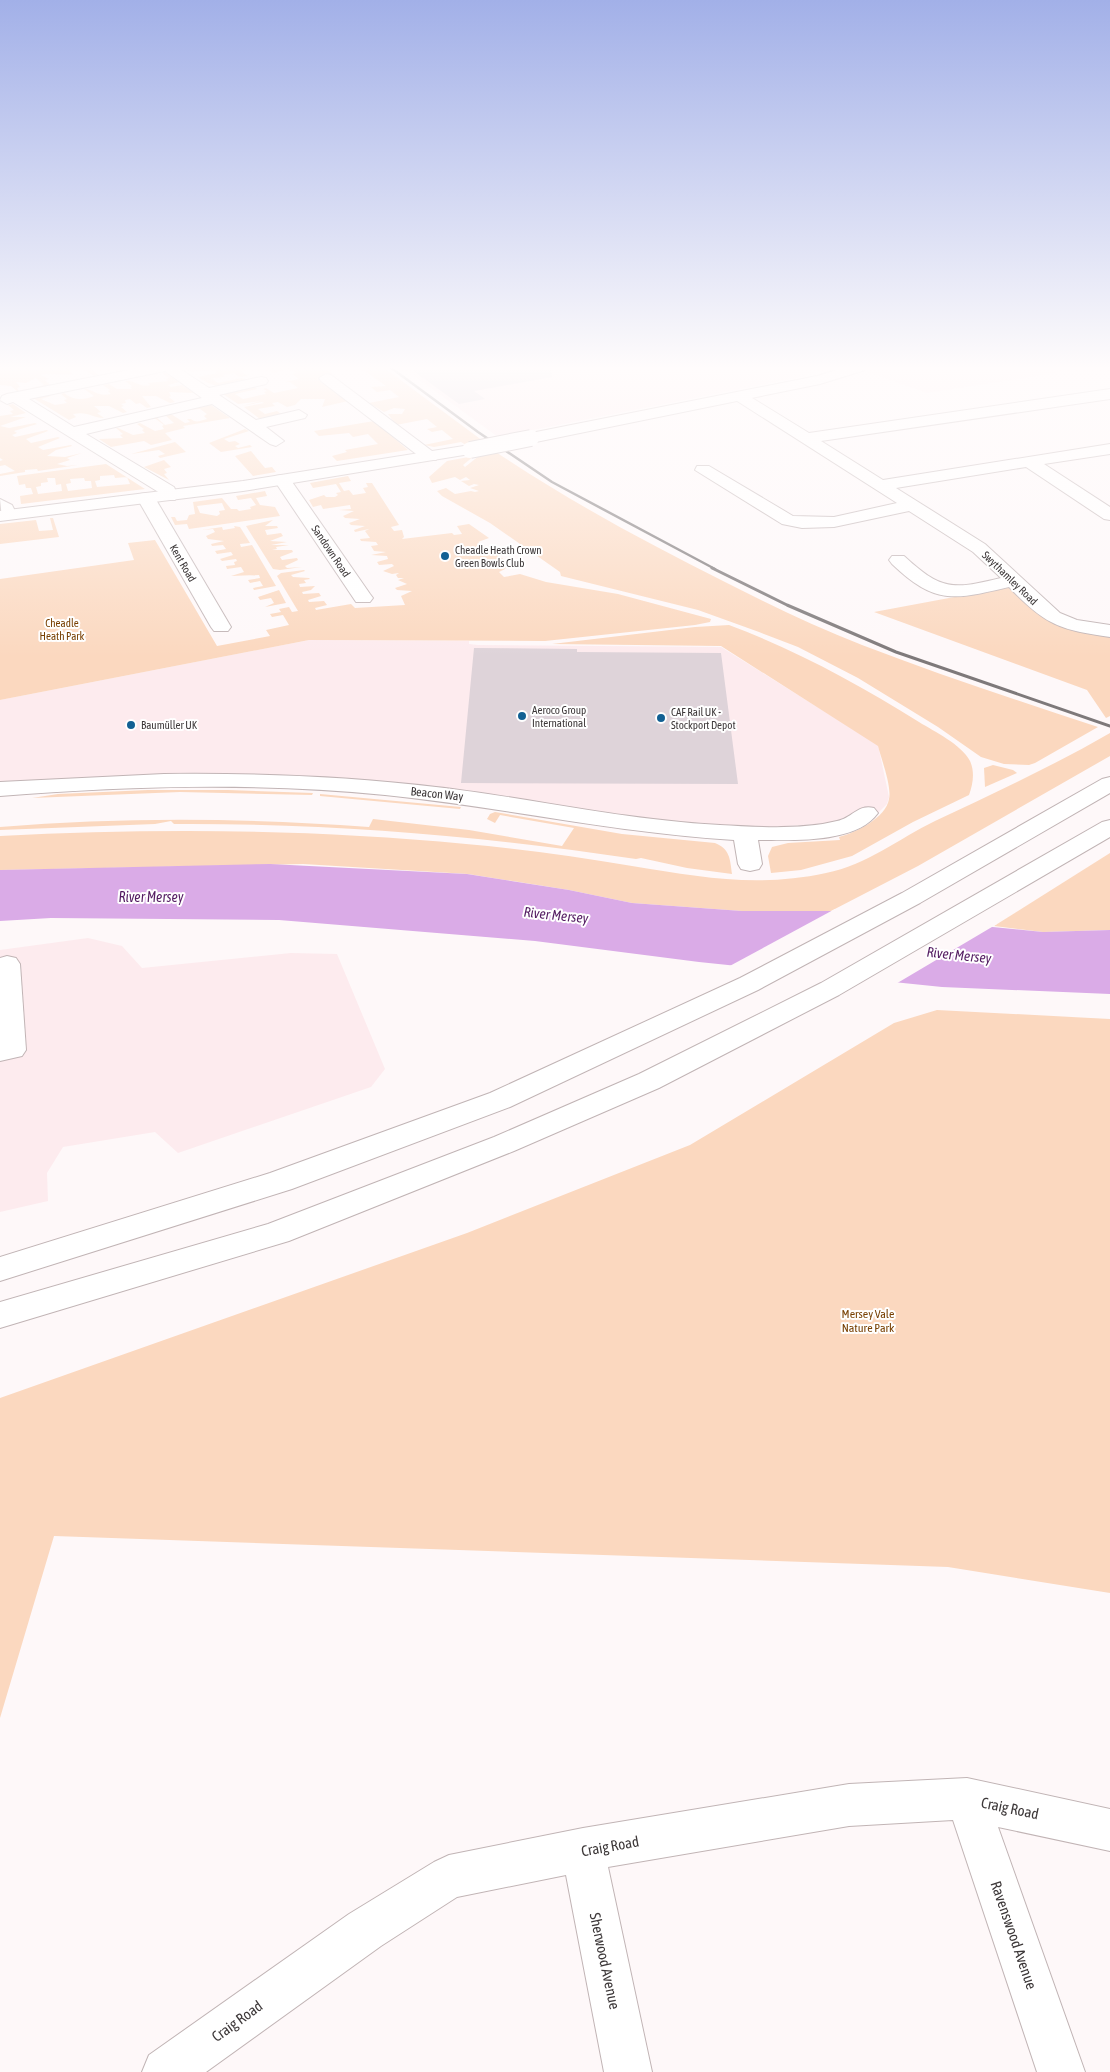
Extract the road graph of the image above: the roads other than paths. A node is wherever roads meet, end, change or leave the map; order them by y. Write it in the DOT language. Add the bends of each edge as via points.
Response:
graph roads {
  1 [pos="124,464"];
  2 [pos="387,464"];
  3 [pos="848,464"];
  4 [pos="1018,464"];
  5 [pos="1032,464"];
  6 [pos="703,470"];
  7 [pos="282,480"];
  8 [pos="882,485"];
  9 [pos="169,496"];
  10 [pos="146,498"];
  11 [pos="913,505"];
  12 [pos="3,512"];
  13 [pos="1110,515"];
  14 [pos="898,560"];
  15 [pos="1015,580"];
  16 [pos="363,598"];
  17 [pos="221,627"];
  18 [pos="1110,631"];
  19 [pos="1110,784"];
  20 [pos="0,789"];
  21 [pos="866,812"];
  22 [pos="1110,827"];
  23 [pos="745,834"];
  24 [pos="750,864"];
  25 [pos="7,964"];
  26 [pos="0,1052"];
  27 [pos="0,1269"];
  28 [pos="0,1315"];
  29 [pos="967,1799"];
  30 [pos="1110,1830"];
  31 [pos="583,1850"];
  32 [pos="166,2072"];
  33 [pos="628,2072"];
  34 [pos="1061,2072"];
  1 -- 9 [label="main road" via="168,491"];
  2 -- 7 [label="main road"];
  3 -- 8 [label="main road, Swythamley Road"];
  4 -- 8 [label="main road"];
  5 -- 13 [label="main road"];
  6 -- 11 [label="main road" via="797,523 820,524"];
  7 -- 9 [label="main road"];
  7 -- 16 [label="main road, Sandown Road"];
  8 -- 11 [label="main road, Swythamley Road"];
  9 -- 10 [label="main road"];
  10 -- 12 [label="main road"];
  10 -- 17 [label="main road, Kent Road"];
  11 -- 15 [label="main road, Swythamley Road" via="979,548"];
  14 -- 15 [label="main road" via="923,581 940,590 964,590"];
  15 -- 18 [label="main road, Swythamley Road" via="1053,617 1074,626"];
  19 -- 27 [label="main road" via="911,898 749,984 500,1100 281,1181"];
  20 -- 23 [label="main road, Beacon Way" via="175,780 321,784 456,796 642,826"];
  21 -- 23 [label="main road, Beacon Way" via="842,828"];
  22 -- 28 [label="main road" via="830,989 640,1085 504,1144 278,1233"];
  23 -- 24 [label="main road"];
  25 -- 26 [label="main road" via="12,1050"];
  29 -- 30 [label="main road, Craig Road"];
  29 -- 31 [label="main road, Craig Road" via="849,1806"];
  29 -- 34 [label="main road, Ravenswood Avenue"];
  31 -- 32 [label="main road, Craig Road" via="450,1876 365,1930"];
  31 -- 33 [label="main road, Sherwood Avenue"];
}
